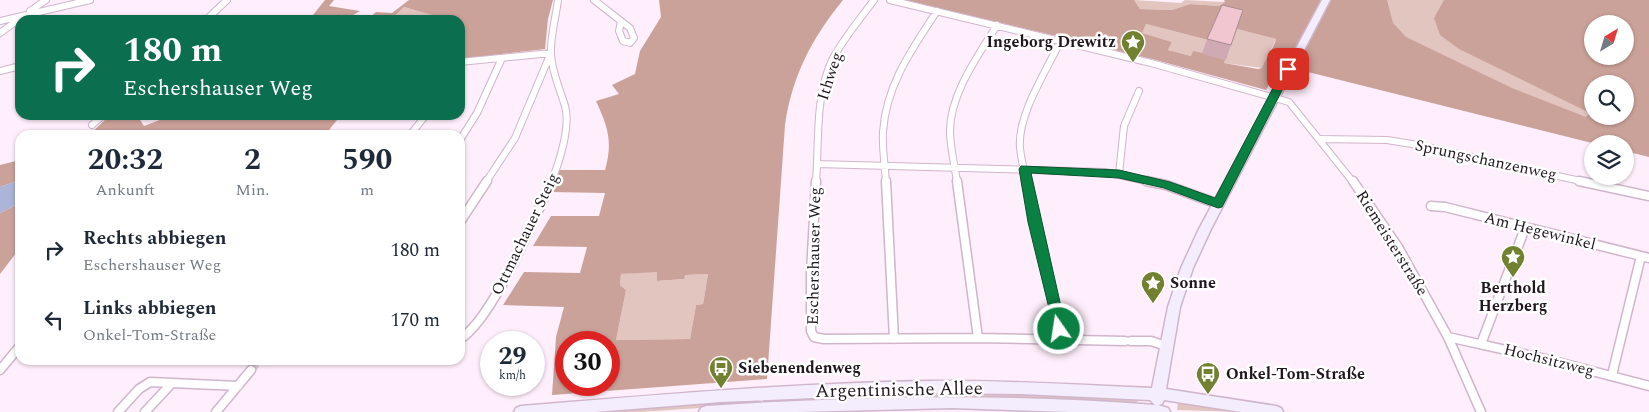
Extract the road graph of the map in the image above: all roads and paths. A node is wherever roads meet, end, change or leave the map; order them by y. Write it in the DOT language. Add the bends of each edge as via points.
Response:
graph roads {
  1 [pos="46,0"];
  2 [pos="90,0"];
  3 [pos="227,0"];
  4 [pos="558,0"];
  5 [pos="594,0"];
  6 [pos="874,0"];
  7 [pos="890,0"];
  8 [pos="1326,0"];
  9 [pos="937,11"];
  10 [pos="26,15"];
  11 [pos="211,15"];
  12 [pos="15,18"];
  13 [pos="0,21"];
  14 [pos="621,21"];
  15 [pos="15,23"];
  16 [pos="997,25"];
  17 [pos="0,33"];
  18 [pos="1061,40"];
  19 [pos="551,53"];
  20 [pos="502,58"];
  21 [pos="465,62"];
  22 [pos="15,67"];
  23 [pos="0,71"];
  24 [pos="1139,91"];
  25 [pos="1274,96"];
  26 [pos="98,120"];
  27 [pos="422,120"];
  28 [pos="92,125"];
  29 [pos="414,130"];
  30 [pos="465,132"];
  31 [pos="1320,139"];
  32 [pos="816,164"];
  33 [pos="885,165"];
  34 [pos="954,167"];
  35 [pos="1024,169"];
  36 [pos="1119,174"];
  37 [pos="1649,196"];
  38 [pos="1218,204"];
  39 [pos="1431,206"];
  40 [pos="465,214"];
  41 [pos="1525,228"];
  42 [pos="1645,257"];
  43 [pos="465,336"];
  44 [pos="978,338"];
  45 [pos="1448,338"];
  46 [pos="894,339"];
  47 [pos="1062,340"];
  48 [pos="1481,344"];
  49 [pos="1166,346"];
  50 [pos="15,352"];
  51 [pos="0,370"];
  52 [pos="251,370"];
  53 [pos="1612,375"];
  54 [pos="172,383"];
  55 [pos="238,386"];
  56 [pos="1649,386"];
  57 [pos="1158,394"];
  58 [pos="118,412"];
  59 [pos="145,412"];
  60 [pos="216,412"];
  61 [pos="521,412"];
  62 [pos="706,412"];
  63 [pos="1158,412"];
  64 [pos="1276,412"];
  65 [pos="1481,412"];
  1 -- 10 [label="street"];
  2 -- 10 [label="street"];
  3 -- 11 [label="street"];
  4 -- 19 [label="street, Ottmachauer Steig"];
  5 -- 14 [label="street"];
  6 -- 32 [label="street, Ithweg" via="831,62 819,113"];
  7 -- 9 [label="street, Riemeisterstraße"];
  8 -- 25 [label="main road"];
  9 -- 16 [label="street, Riemeisterstraße"];
  9 -- 33 [label="street" via="910,50 893,83 884,117"];
  12 -- 13 [label="street"];
  15 -- 17 [label="street"];
  16 -- 18 [label="street, Riemeisterstraße"];
  16 -- 34 [label="street" via="954,103 950,131"];
  18 -- 25 [label="street, Riemeisterstraße"];
  18 -- 35 [label="street" via="1027,111 1021,131"];
  19 -- 20 [label="street"];
  19 -- 40 [label="street" via="515,138"];
  19 -- 43 [label="street, Ottmachauer Steig" via="554,74 566,109 566,127 557,169 525,239 482,319"];
  20 -- 21 [label="street"];
  20 -- 30 [label="street"];
  22 -- 23 [label="street"];
  24 -- 36 [label="street" via="1124,126"];
  25 -- 31 [label="street, Riemeisterstraße" via="1289,102"];
  25 -- 38 [label="main road"];
  26 -- 28 [label="street"];
  27 -- 29 [label="street"];
  31 -- 37 [label="street, Sprungschanzenweg" via="1410,144"];
  31 -- 45 [label="street, Riemeisterstraße" via="1398,247"];
  32 -- 33 [label="street, Eschershauser Weg"];
  32 -- 46 [label="street, Eschershauser Weg" via="811,331 814,337 824,339"];
  33 -- 34 [label="street, Eschershauser Weg"];
  33 -- 46 [label="street"];
  34 -- 35 [label="street, Eschershauser Weg"];
  34 -- 44 [label="street"];
  35 -- 36 [label="street, Eschershauser Weg"];
  35 -- 47 [label="street"];
  36 -- 38 [label="street, Eschershauser Weg" via="1166,185"];
  38 -- 49 [label="main road" via="1187,268"];
  39 -- 41 [label="street, Am Hegewinkel"];
  41 -- 42 [label="street, Am Hegewinkel"];
  41 -- 48 [label="street"];
  42 -- 53 [label="street"];
  44 -- 46 [label="street, Eschershauser Weg"];
  44 -- 47 [label="street, Eschershauser Weg"];
  45 -- 48 [label="street, Hochsitzweg"];
  45 -- 65 [label="street, Riemeisterstraße"];
  47 -- 49 [label="street, Eschershauser Weg" via="1151,341"];
  48 -- 53 [label="street, Hochsitzweg"];
  49 -- 57 [label="main road"];
  50 -- 51 [label="street"];
  52 -- 55 [label="street"];
  53 -- 56 [label="street, Hochsitzweg"];
  54 -- 55 [label="street"];
  54 -- 58 [label="street" via="150,382 144,385"];
  54 -- 59 [label="street"];
  55 -- 60 [label="street"];
  57 -- 61 [label="main road, Argentinische Allee" via="1021,388 878,388 712,396"];
  57 -- 63 [label="main road"];
  57 -- 64 [label="main road, Argentinische Allee"];
  62 -- 63 [label="main road, Argentinische Allee" via="954,403"];
}
